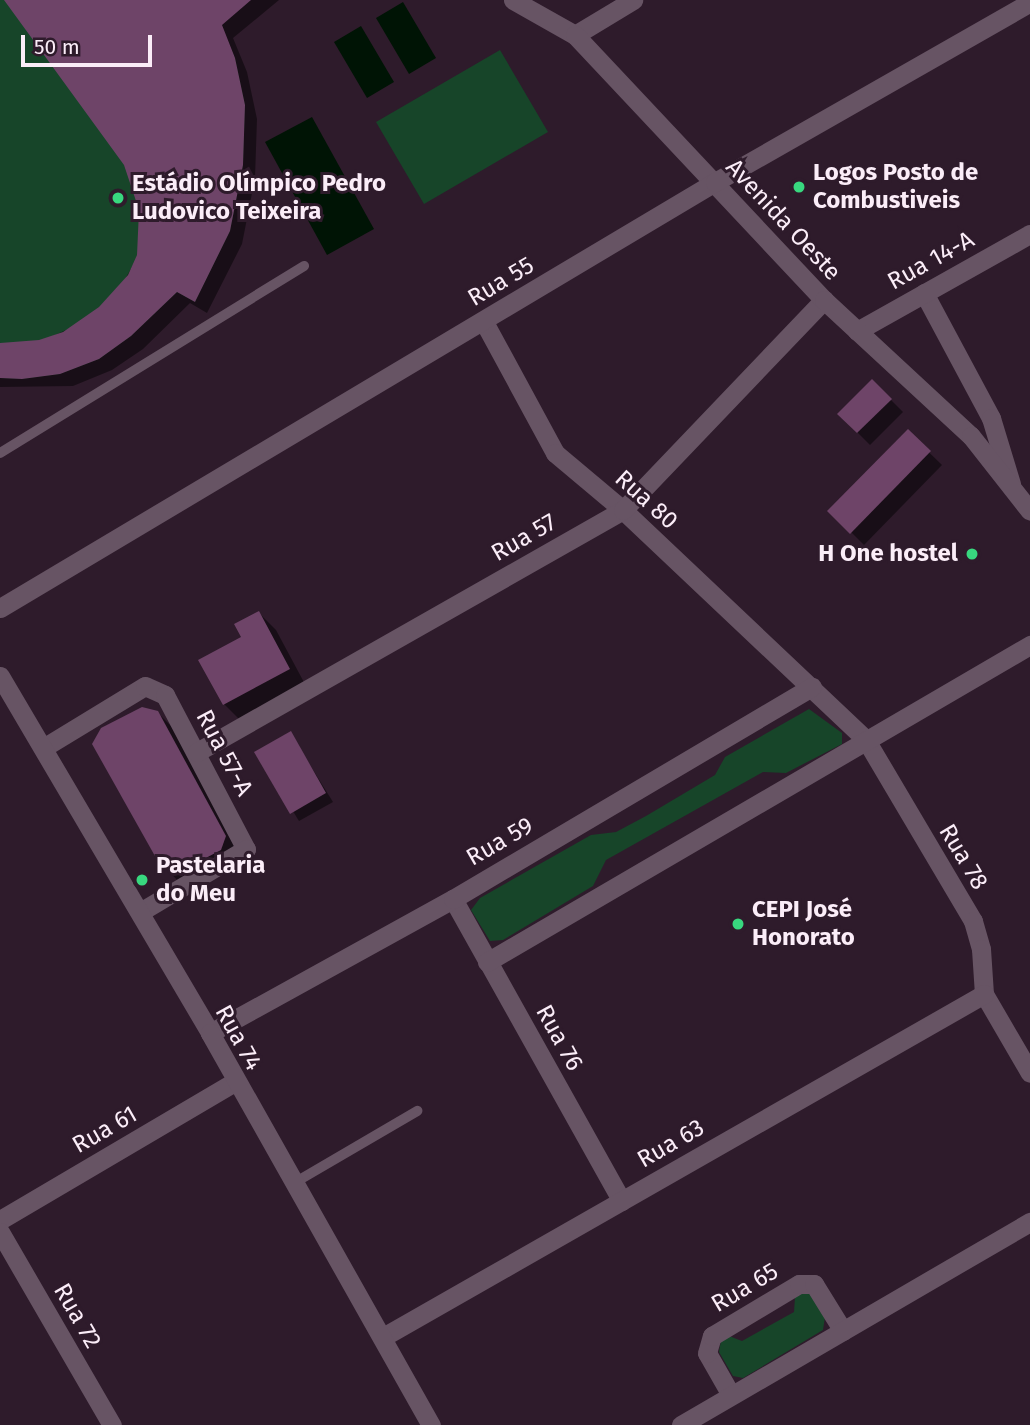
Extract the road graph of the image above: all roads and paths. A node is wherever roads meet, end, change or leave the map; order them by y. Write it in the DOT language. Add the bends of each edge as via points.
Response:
graph roads {
  1 [pos="513,0"];
  2 [pos="634,0"];
  3 [pos="1030,2"];
  4 [pos="575,35"];
  5 [pos="715,182"];
  6 [pos="1030,234"];
  7 [pos="304,267"];
  8 [pos="924,293"];
  9 [pos="824,300"];
  10 [pos="484,322"];
  11 [pos="857,331"];
  12 [pos="0,453"];
  13 [pos="1011,484"];
  14 [pos="623,510"];
  15 [pos="1030,511"];
  16 [pos="0,608"];
  17 [pos="1030,645"];
  18 [pos="0,676"];
  19 [pos="812,687"];
  20 [pos="866,740"];
  21 [pos="43,748"];
  22 [pos="197,752"];
  23 [pos="453,899"];
  24 [pos="139,912"];
  25 [pos="487,962"];
  26 [pos="984,994"];
  27 [pos="210,1033"];
  28 [pos="1030,1073"];
  29 [pos="234,1082"];
  30 [pos="417,1111"];
  31 [pos="294,1182"];
  32 [pos="622,1201"];
  33 [pos="0,1220"];
  34 [pos="1030,1222"];
  35 [pos="0,1232"];
  36 [pos="843,1331"];
  37 [pos="383,1337"];
  38 [pos="731,1395"];
  39 [pos="112,1425"];
  40 [pos="431,1425"];
  41 [pos="681,1425"];
  1 -- 4 [label="street, Avenida Oeste"];
  2 -- 4 [label="street"];
  3 -- 5 [label="street, Rua 55"];
  4 -- 5 [label="street, Avenida Oeste"];
  5 -- 9 [label="street, Avenida Oeste"];
  5 -- 10 [label="street, Rua 55"];
  6 -- 8 [label="street, Rua 14-A"];
  7 -- 12 [label="lane"];
  8 -- 11 [label="street, Rua 14-A"];
  8 -- 13 [label="street, Avenida Oeste" via="991,418"];
  9 -- 11 [label="street, Avenida Oeste"];
  9 -- 14 [label="street, Rua 57"];
  10 -- 14 [label="street, Rua 80" via="555,453"];
  10 -- 16 [label="street, Rua 55"];
  11 -- 13 [label="street, Avenida Oeste" via="971,436"];
  13 -- 15 [label="street, Avenida Oeste"];
  14 -- 19 [label="street, Rua 80"];
  14 -- 22 [label="street, Rua 57"];
  17 -- 20 [label="street"];
  18 -- 21 [label="street, Rua 74"];
  19 -- 20 [label="street, Rua 78"];
  19 -- 23 [label="street, Rua 59"];
  20 -- 25 [label="street"];
  20 -- 26 [label="street, Rua 78" via="973,921 981,949"];
  21 -- 22 [label="street, Rua 57-A" via="145,687 165,695"];
  21 -- 24 [label="street, Rua 74"];
  22 -- 24 [label="street, Rua 57-A" via="246,849"];
  23 -- 25 [label="street, Rua 76"];
  23 -- 27 [label="street, Rua 59"];
  24 -- 27 [label="street, Rua 74"];
  25 -- 32 [label="street, Rua 76"];
  26 -- 28 [label="street, Rua 78"];
  26 -- 32 [label="street, Rua 63"];
  27 -- 29 [label="street, Rua 74"];
  29 -- 31 [label="street, Rua 74"];
  29 -- 33 [label="street, Rua 61"];
  30 -- 31 [label="lane"];
  31 -- 37 [label="street, Rua 74"];
  32 -- 37 [label="street, Rua 63"];
  34 -- 36 [label="street"];
  35 -- 39 [label="street, Rua 72"];
  36 -- 38 [label="street"];
  36 -- 38 [label="street, Rua 65" via="814,1284 799,1284 712,1336 707,1353"];
  37 -- 40 [label="street, Rua 74"];
  38 -- 41 [label="street"];
}
